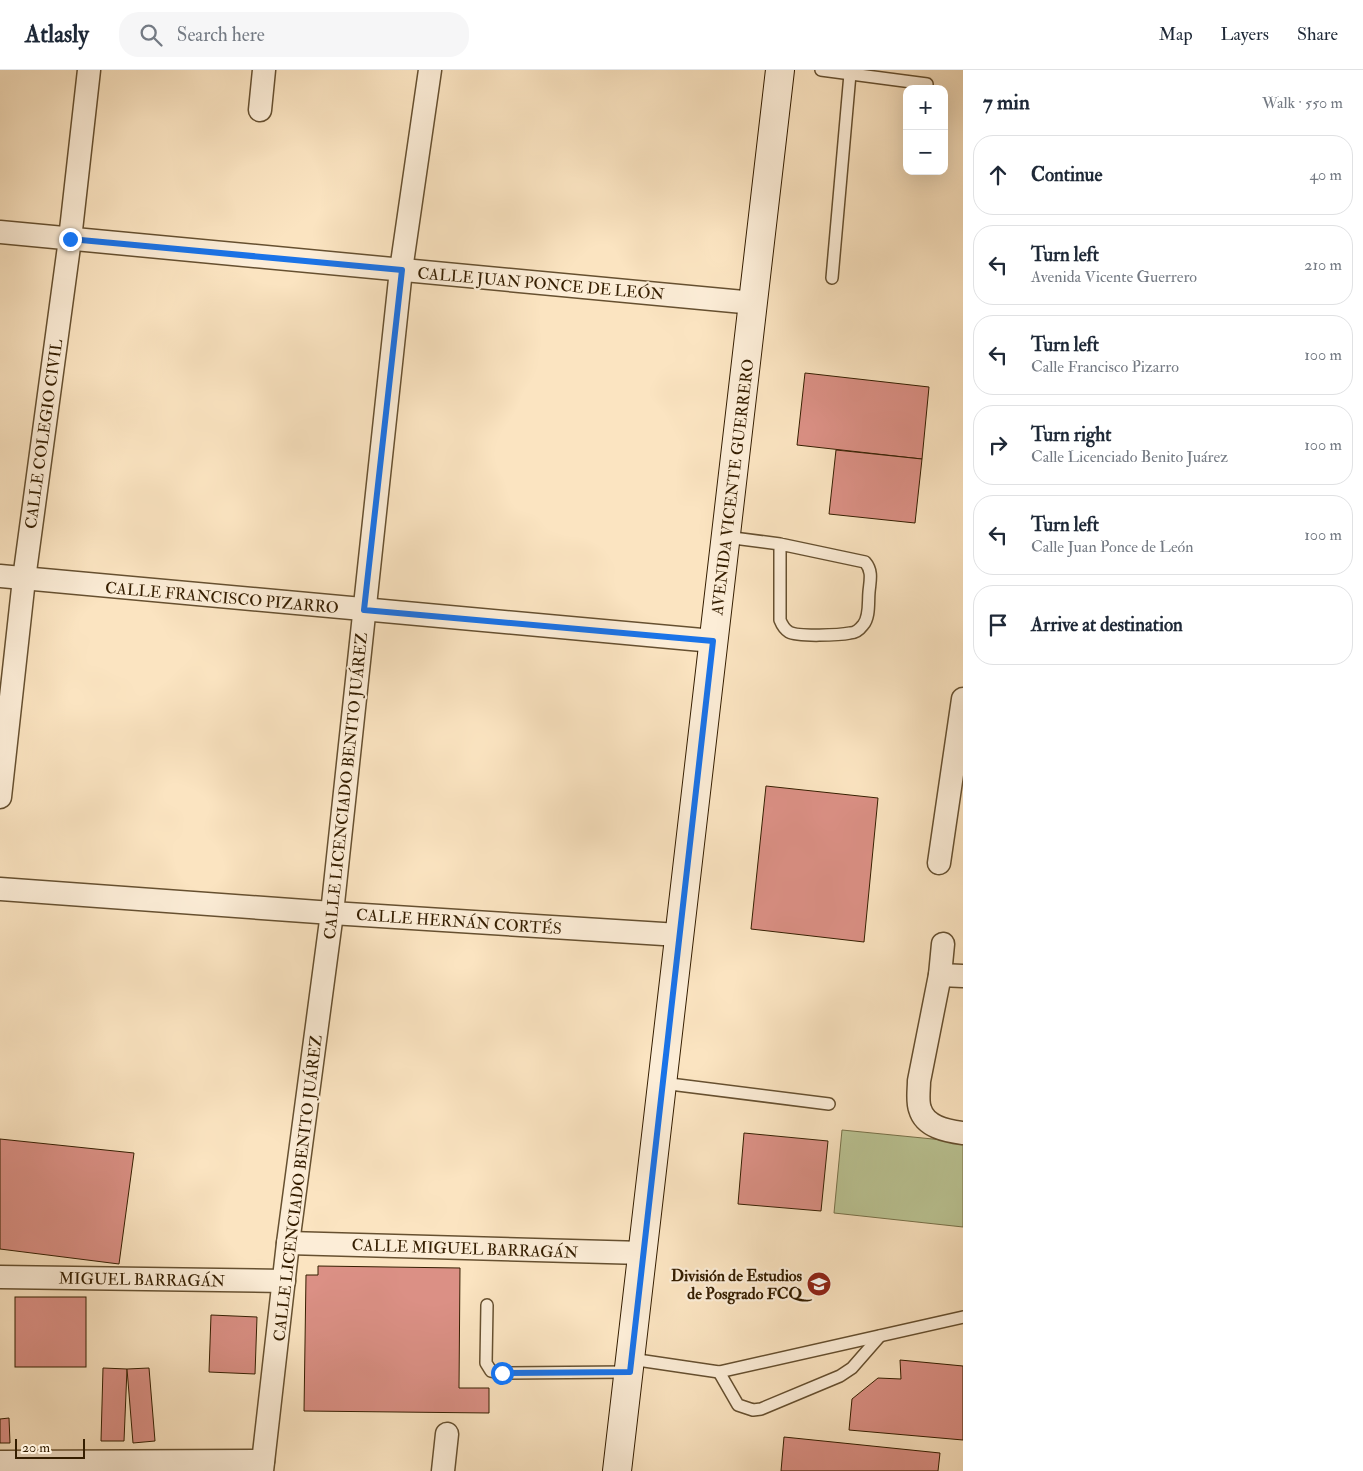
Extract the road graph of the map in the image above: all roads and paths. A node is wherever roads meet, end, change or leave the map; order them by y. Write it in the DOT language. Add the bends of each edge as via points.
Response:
graph roads {
  1 [pos="89,70"];
  2 [pos="264,70"];
  3 [pos="430,70"];
  4 [pos="780,70"];
  5 [pos="821,70"];
  6 [pos="850,74"];
  7 [pos="927,84"];
  8 [pos="260,110"];
  9 [pos="0,232"];
  10 [pos="70,239"];
  11 [pos="402,270"];
  12 [pos="832,278"];
  13 [pos="754,303"];
  14 [pos="726,537"];
  15 [pos="780,544"];
  16 [pos="0,576"];
  17 [pos="24,579"];
  18 [pos="364,610"];
  19 [pos="713,641"];
  20 [pos="963,699"];
  21 [pos="0,797"];
  22 [pos="954,825"];
  23 [pos="939,862"];
  24 [pos="0,889"];
  25 [pos="332,913"];
  26 [pos="679,935"];
  27 [pos="943,944"];
  28 [pos="940,975"];
  29 [pos="963,976"];
  30 [pos="662,1083"];
  31 [pos="829,1104"];
  32 [pos="963,1133"];
  33 [pos="288,1243"];
  34 [pos="643,1253"];
  35 [pos="0,1277"];
  36 [pos="284,1281"];
  37 [pos="487,1305"];
  38 [pos="963,1317"];
  39 [pos="880,1336"];
  40 [pos="630,1366"];
  41 [pos="719,1372"];
  42 [pos="447,1434"];
  43 [pos="0,1462"];
  44 [pos="262,1466"];
  45 [pos="443,1471"];
  46 [pos="617,1471"];
  1 -- 10 [label="street, CALLE COLEGIO CIVIL"];
  2 -- 8 [label="street"];
  3 -- 11 [label="street, CALLE LICENCIADO BENITO JUÁREZ"];
  4 -- 13 [label="main road, AVENIDA VICENTE GUERRERO"];
  5 -- 6 [label="lane"];
  6 -- 7 [label="lane"];
  6 -- 12 [label="lane"];
  9 -- 10 [label="street, CALLE JUAN PONCE DE LEÓN"];
  10 -- 11 [label="street, CALLE JUAN PONCE DE LEÓN"];
  10 -- 17 [label="street, CALLE COLEGIO CIVIL"];
  11 -- 13 [label="street, CALLE JUAN PONCE DE LEÓN"];
  11 -- 18 [label="street, CALLE LICENCIADO BENITO JUÁREZ"];
  13 -- 14 [label="main road, AVENIDA VICENTE GUERRERO"];
  14 -- 15 [label="lane"];
  14 -- 19 [label="main road, AVENIDA VICENTE GUERRERO"];
  15 -- 15 [label="lane" via="865,562 870,573 867,618 861,628 851,633 819,635 797,634 783,627 780,620"];
  16 -- 17 [label="street, CALLE FRANCISCO PIZARRO"];
  17 -- 18 [label="street, CALLE FRANCISCO PIZARRO"];
  17 -- 21 [label="street, CALLE COLEGIO CIVIL"];
  18 -- 19 [label="street, CALLE FRANCISCO PIZARRO"];
  18 -- 25 [label="street, CALLE LICENCIADO BENITO JUÁREZ"];
  19 -- 26 [label="main road, AVENIDA VICENTE GUERRERO"];
  20 -- 22 [label="street"];
  22 -- 23 [label="street"];
  24 -- 25 [label="street, CALLE HERNÁN CORTÉS"];
  25 -- 26 [label="street, CALLE HERNÁN CORTÉS"];
  25 -- 33 [label="street, CALLE LICENCIADO BENITO JUÁREZ"];
  26 -- 30 [label="main road, AVENIDA VICENTE GUERRERO"];
  27 -- 28 [label="street"];
  28 -- 29 [label="street"];
  28 -- 32 [label="street" via="918,1097 924,1117 934,1126"];
  30 -- 31 [label="lane"];
  30 -- 34 [label="main road, AVENIDA VICENTE GUERRERO"];
  33 -- 34 [label="street, CALLE MIGUEL BARRAGÁN"];
  33 -- 36 [label="street, CALLE LICENCIADO BENITO JUÁREZ"];
  34 -- 40 [label="main road, AVENIDA VICENTE GUERRERO"];
  35 -- 36 [label="street, MIGUEL BARRAGÁN"];
  36 -- 44 [label="street, CALLE LICENCIADO BENITO JUÁREZ"];
  37 -- 40 [label="lane" via="486,1363 491,1371"];
  38 -- 39 [label="lane"];
  39 -- 41 [label="lane"];
  39 -- 41 [label="lane" via="852,1368 840,1376 760,1409 738,1405"];
  40 -- 41 [label="lane"];
  40 -- 46 [label="main road, AVENIDA VICENTE GUERRERO"];
  42 -- 45 [label="street"];
  43 -- 44 [label="street"];
}
